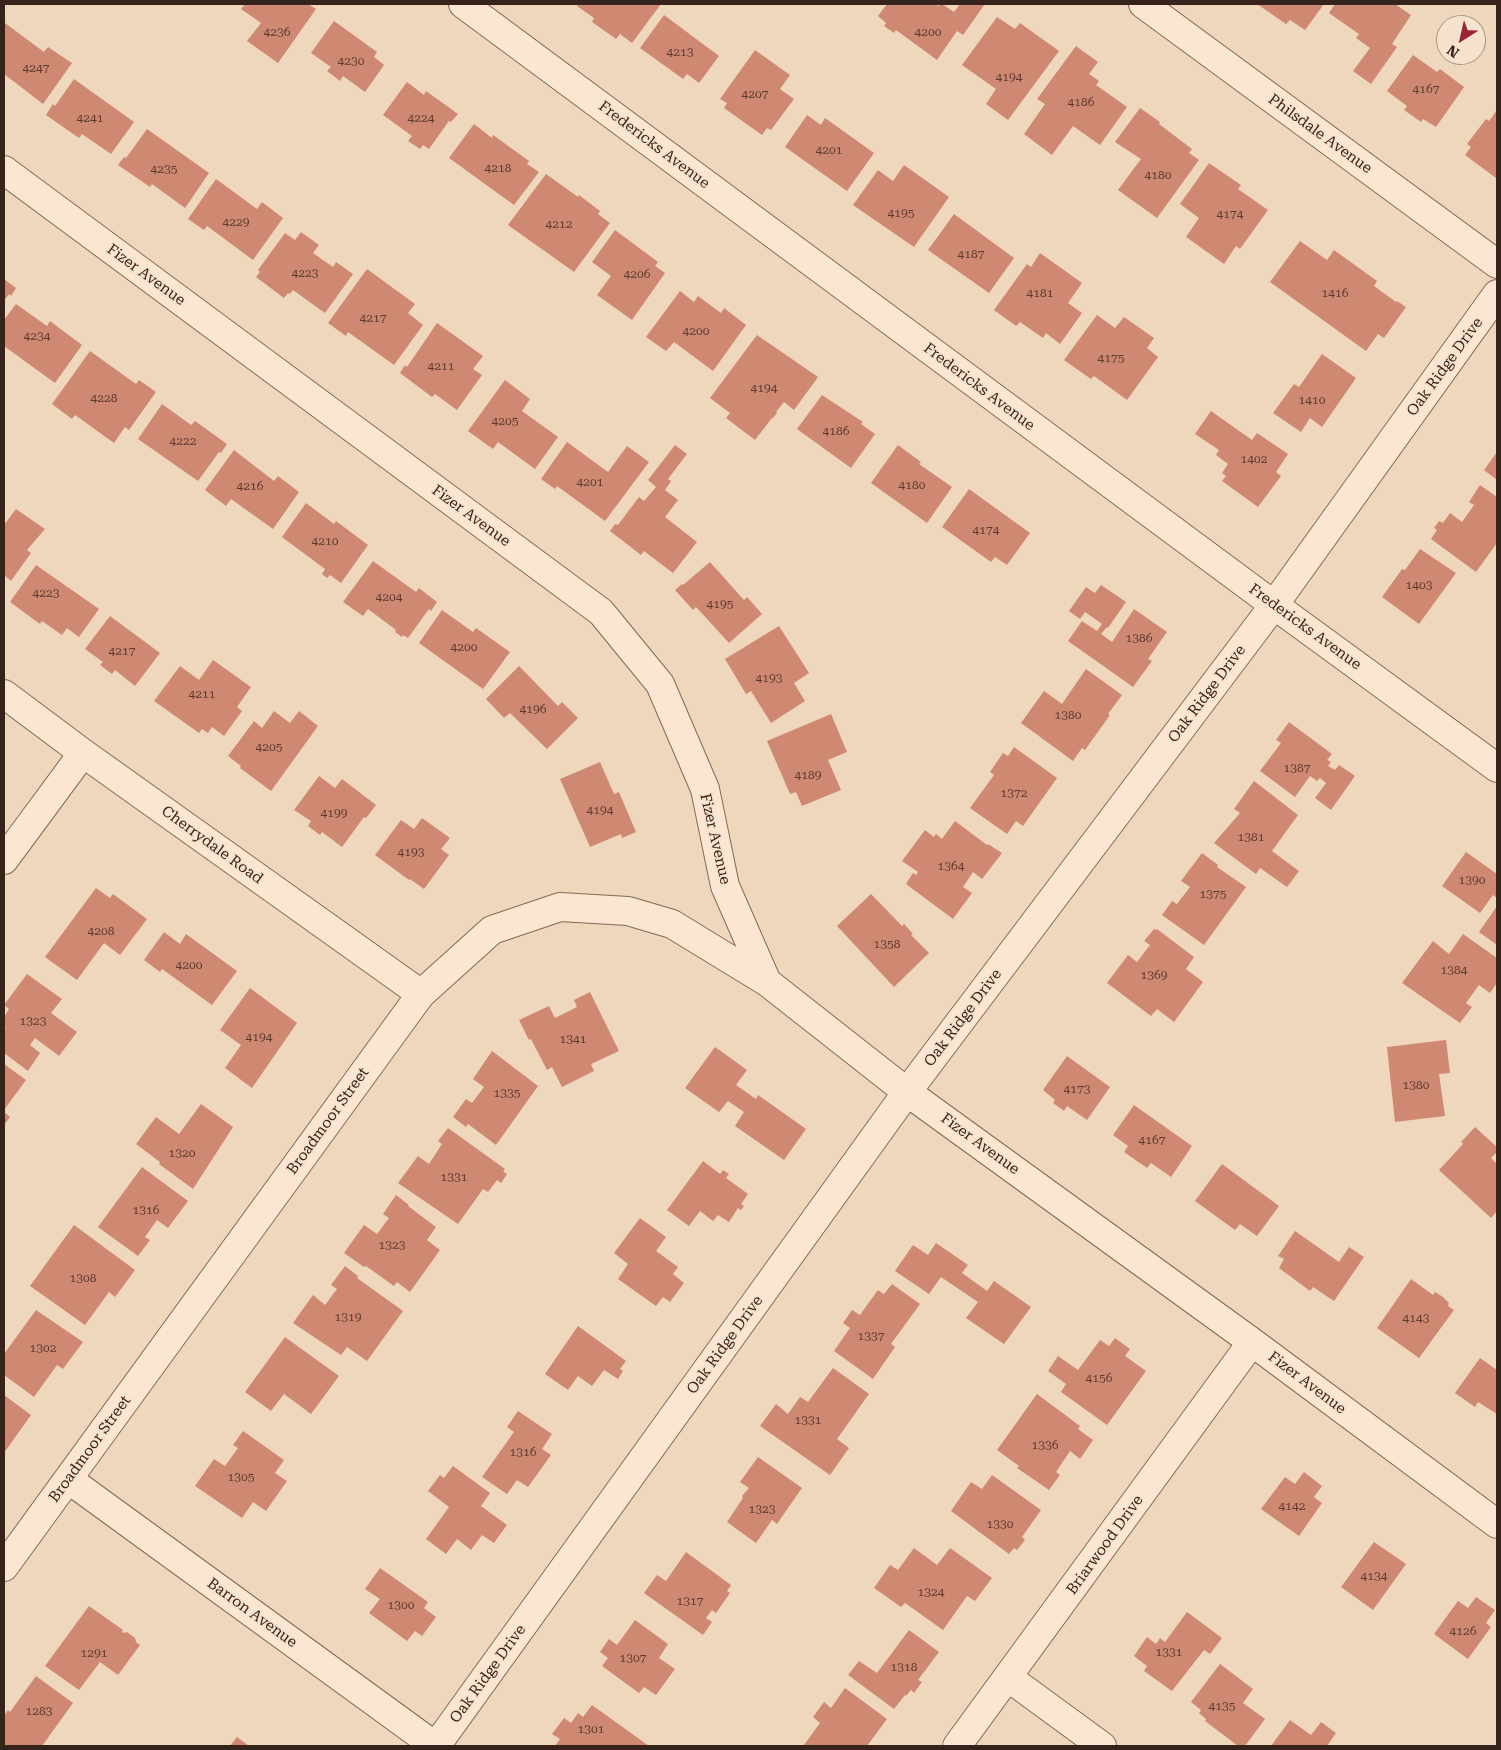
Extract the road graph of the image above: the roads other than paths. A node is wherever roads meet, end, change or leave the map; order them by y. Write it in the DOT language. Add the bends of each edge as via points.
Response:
graph roads {
  1 [pos="463,4"];
  2 [pos="1143,4"];
  3 [pos="4,170"];
  4 [pos="1497,264"];
  5 [pos="1497,294"];
  6 [pos="1274,605"];
  7 [pos="4,694"];
  8 [pos="83,753"];
  9 [pos="1497,768"];
  10 [pos="4,860"];
  11 [pos="768,982"];
  12 [pos="421,994"];
  13 [pos="907,1092"];
  14 [pos="1252,1342"];
  15 [pos="68,1479"];
  16 [pos="1497,1524"];
  17 [pos="4,1566"];
  18 [pos="1008,1678"];
  19 [pos="436,1746"];
  20 [pos="957,1746"];
  21 [pos="1102,1746"];
  1 -- 6 [label="street, Fredericks Avenue"];
  2 -- 4 [label="street, Philsdale Avenue"];
  3 -- 11 [label="street, Fizer Avenue" via="601,612 660,684 704,789 725,886"];
  5 -- 6 [label="street, Oak Ridge Drive"];
  6 -- 9 [label="street, Fredericks Avenue"];
  6 -- 13 [label="street, Oak Ridge Drive"];
  7 -- 8 [label="street, Cherrydale Road"];
  8 -- 10 [label="street"];
  8 -- 12 [label="street, Cherrydale Road"];
  11 -- 12 [label="street, Broadmoor Street" via="672,924 628,911 560,907 492,930"];
  11 -- 13 [label="street, Fizer Avenue"];
  12 -- 15 [label="street, Broadmoor Street"];
  13 -- 14 [label="street, Fizer Avenue"];
  13 -- 19 [label="street, Oak Ridge Drive"];
  14 -- 16 [label="street, Fizer Avenue"];
  14 -- 18 [label="street, Briarwood Drive"];
  15 -- 17 [label="street, Broadmoor Street"];
  15 -- 19 [label="street, Barron Avenue"];
  18 -- 20 [label="street, Briarwood Drive"];
  18 -- 21 [label="street"];
}
